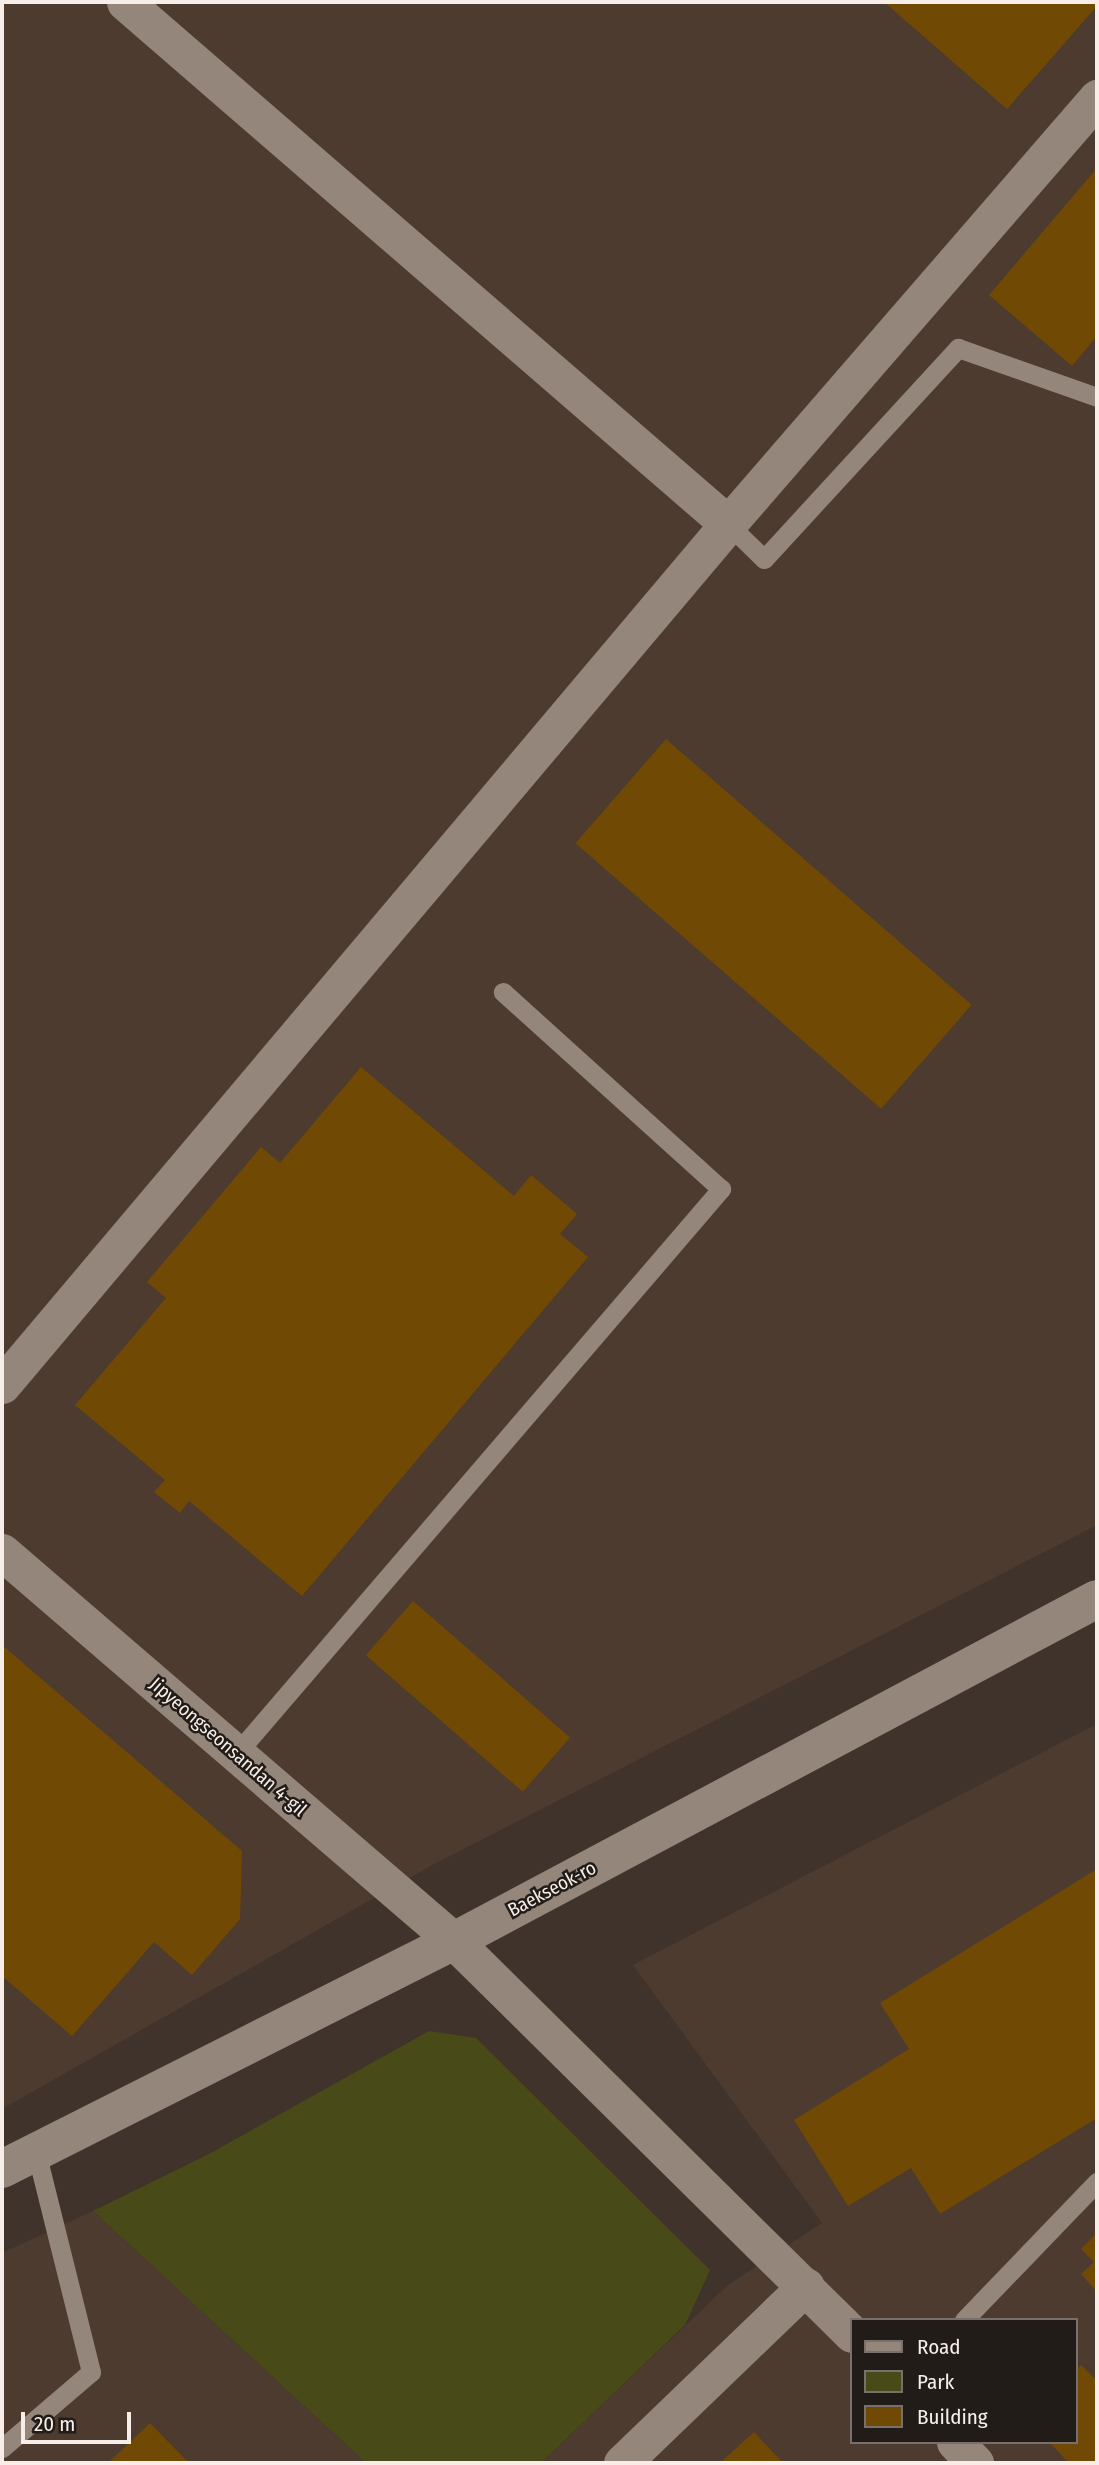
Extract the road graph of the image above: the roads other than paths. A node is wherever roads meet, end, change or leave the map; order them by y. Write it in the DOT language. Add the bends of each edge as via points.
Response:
graph roads {
  1 [pos="125,2"];
  2 [pos="1097,98"];
  3 [pos="1097,397"];
  4 [pos="728,524"];
  5 [pos="503,992"];
  6 [pos="2,1385"];
  7 [pos="2,1552"];
  8 [pos="1097,1599"];
  9 [pos="236,1754"];
  10 [pos="454,1941"];
  11 [pos="36,2152"];
  12 [pos="2,2169"];
  13 [pos="1097,2182"];
  14 [pos="806,2286"];
  15 [pos="966,2318"];
  16 [pos="850,2332"];
  17 [pos="957,2444"];
  18 [pos="2,2448"];
  19 [pos="622,2463"];
  20 [pos="975,2463"];
  1 -- 4 [label="street"];
  2 -- 4 [label="street"];
  3 -- 4 [label="lane" via="958,348 764,559"];
  4 -- 6 [label="street"];
  5 -- 9 [label="lane" via="721,1189"];
  7 -- 9 [label="street, Jipyeongseonsandan 4-gil"];
  8 -- 10 [label="street, Baekseok-ro"];
  9 -- 10 [label="street, Jipyeongseonsandan 4-gil"];
  10 -- 11 [label="street, Baekseok-ro"];
  10 -- 14 [label="street, Jipyeongseonsandan 4-gil"];
  11 -- 12 [label="street, Baekseok-ro"];
  11 -- 18 [label="lane" via="91,2372"];
  13 -- 15 [label="lane"];
  14 -- 16 [label="street, Jipyeongseonsandan 4-gil"];
  14 -- 19 [label="street"];
  17 -- 20 [label="street"];
}
